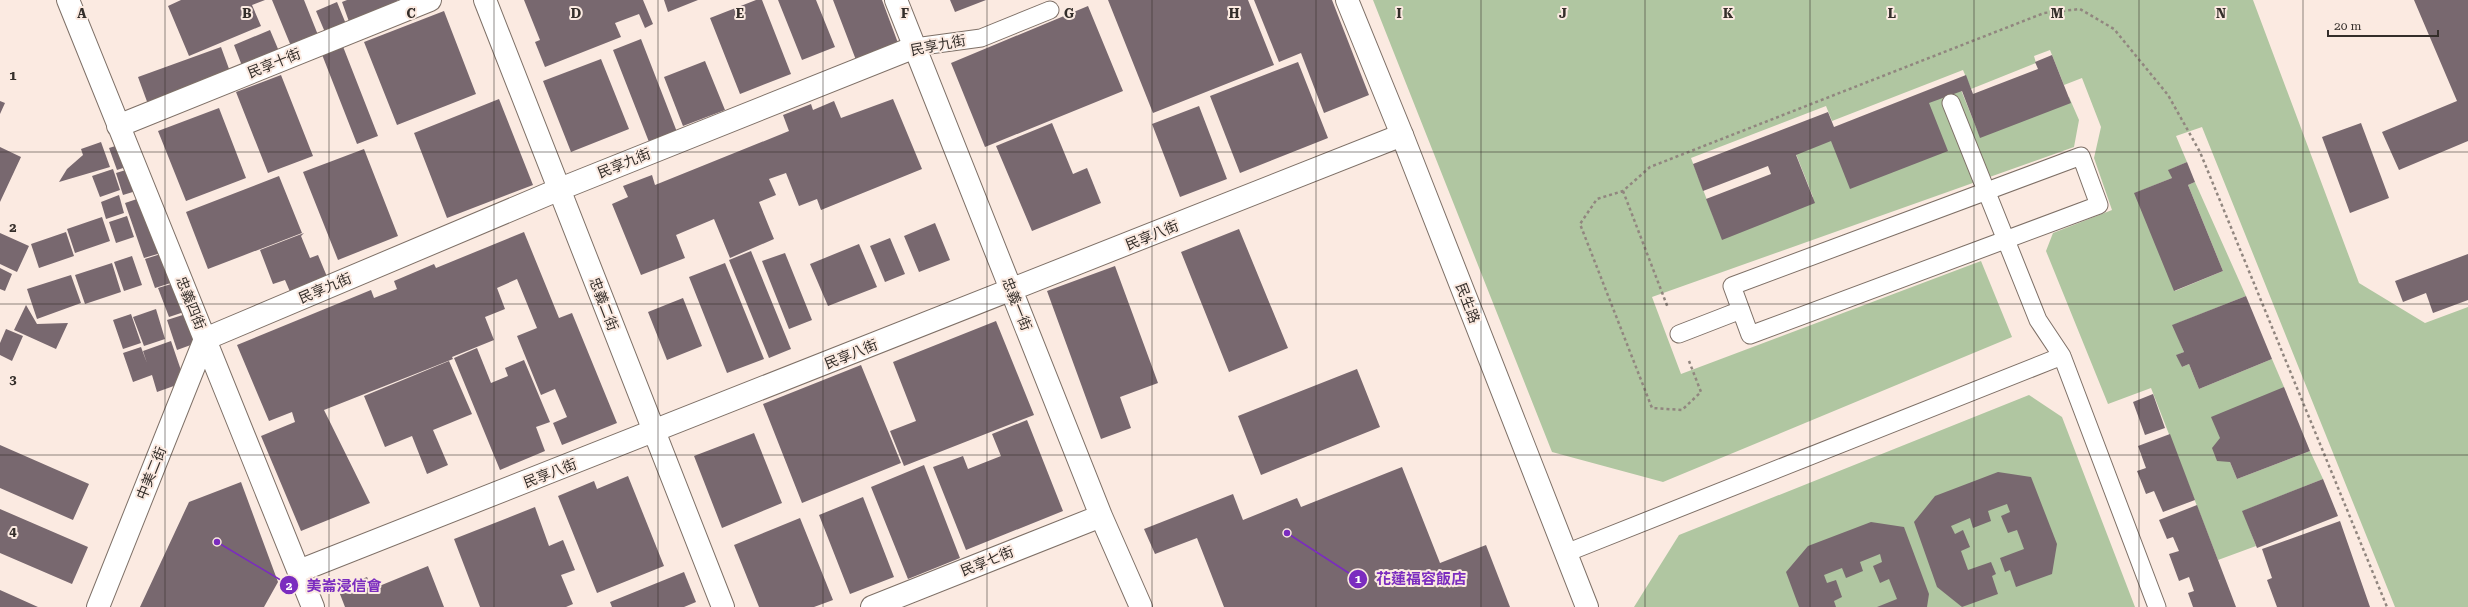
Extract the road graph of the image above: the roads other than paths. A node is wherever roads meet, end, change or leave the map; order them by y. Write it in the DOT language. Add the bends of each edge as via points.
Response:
graph roads {
  1 [pos="68,0"];
  2 [pos="430,0"];
  3 [pos="485,0"];
  4 [pos="896,0"];
  5 [pos="1347,0"];
  6 [pos="1050,10"];
  7 [pos="916,47"];
  8 [pos="1951,103"];
  9 [pos="118,126"];
  10 [pos="1402,135"];
  11 [pos="560,189"];
  12 [pos="1986,192"];
  13 [pos="2006,240"];
  14 [pos="1011,291"];
  15 [pos="1741,310"];
  16 [pos="1679,334"];
  17 [pos="205,339"];
  18 [pos="2062,356"];
  19 [pos="654,432"];
  20 [pos="1101,516"];
  21 [pos="1566,553"];
  22 [pos="299,571"];
  23 [pos="98,607"];
  24 [pos="313,607"];
  25 [pos="723,607"];
  26 [pos="872,607"];
  27 [pos="1141,607"];
  28 [pos="1587,607"];
  29 [pos="2157,607"];
  1 -- 9 [label="street, 忠義四街"];
  2 -- 9 [label="street, 民享十街"];
  3 -- 11 [label="street, 忠義二街"];
  4 -- 7 [label="street, 忠義一街"];
  5 -- 10 [label="street, 民生路"];
  6 -- 7 [label="lane, 民享九街" via="981,38"];
  7 -- 11 [label="street, 民享九街"];
  7 -- 14 [label="street, 忠義一街"];
  8 -- 12 [label="lane"];
  9 -- 17 [label="street, 忠義四街"];
  10 -- 14 [label="street, 民享八街"];
  10 -- 21 [label="street, 民生路"];
  11 -- 17 [label="street, 民享九街"];
  11 -- 19 [label="street, 忠義二街"];
  12 -- 13 [label="lane"];
  12 -- 13 [label="lane" via="2081,156 2100,206"];
  12 -- 15 [label="lane" via="1732,286"];
  13 -- 15 [label="lane" via="1750,335"];
  13 -- 18 [label="lane" via="2038,320"];
  14 -- 19 [label="street, 民享八街"];
  14 -- 20 [label="street, 忠義一街"];
  15 -- 16 [label="lane"];
  17 -- 22 [label="street, 忠義四街"];
  17 -- 23 [label="street, 中美二街"];
  18 -- 21 [label="lane"];
  18 -- 29 [label="lane"];
  19 -- 22 [label="street, 民享八街"];
  19 -- 25 [label="street, 忠義二街"];
  20 -- 26 [label="street, 民享七街"];
  20 -- 27 [label="street, 忠義一街"];
  21 -- 28 [label="street, 民生路"];
  22 -- 24 [label="street, 忠義四街"];
}
